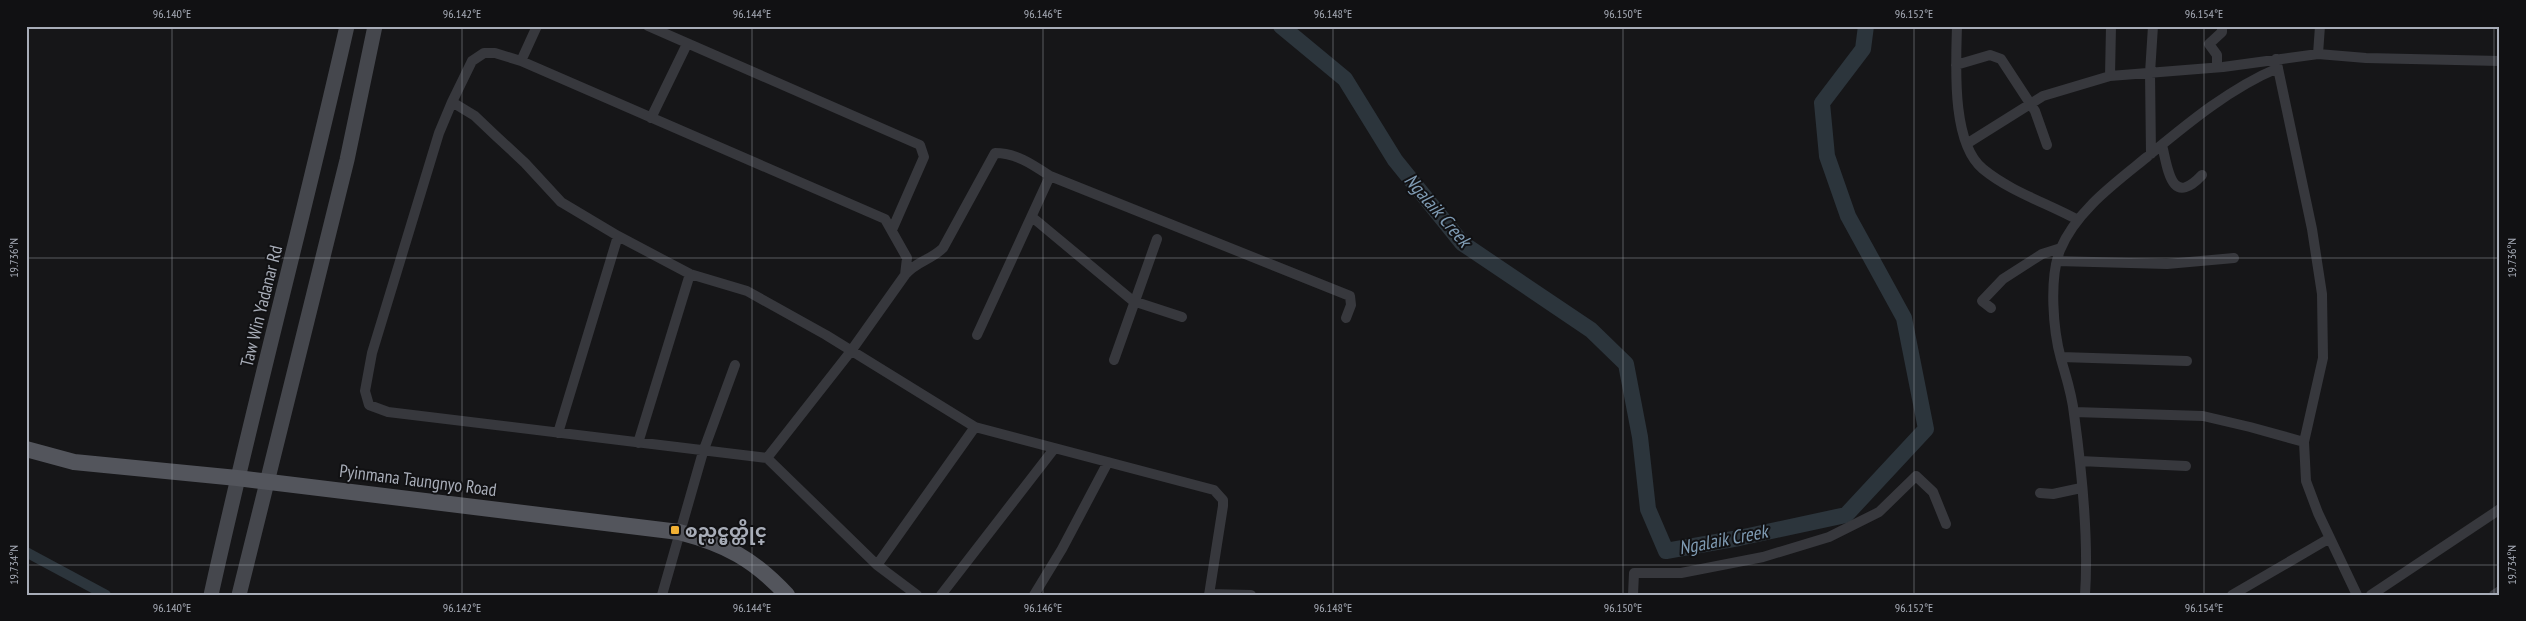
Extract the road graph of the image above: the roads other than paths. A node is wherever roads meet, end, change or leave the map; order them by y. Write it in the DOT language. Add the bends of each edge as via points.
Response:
graph roads {
  1 [pos="347,26"];
  2 [pos="375,26"];
  3 [pos="538,26"];
  4 [pos="648,26"];
  5 [pos="1957,26"];
  6 [pos="2111,26"];
  7 [pos="2153,26"];
  8 [pos="2222,26"];
  9 [pos="2320,26"];
  10 [pos="687,44"];
  11 [pos="2318,54"];
  12 [pos="522,62"];
  13 [pos="2500,62"];
  14 [pos="2277,64"];
  15 [pos="1956,65"];
  16 [pos="2217,67"];
  17 [pos="2150,73"];
  18 [pos="2110,76"];
  19 [pos="452,102"];
  20 [pos="2029,104"];
  21 [pos="651,118"];
  22 [pos="1968,143"];
  23 [pos="2047,145"];
  24 [pos="2162,145"];
  25 [pos="2151,154"];
  26 [pos="2202,175"];
  27 [pos="1050,176"];
  28 [pos="1032,217"];
  29 [pos="2078,220"];
  30 [pos="892,230"];
  31 [pos="618,236"];
  32 [pos="1157,239"];
  33 [pos="2061,248"];
  34 [pos="2234,258"];
  35 [pos="2056,262"];
  36 [pos="690,274"];
  37 [pos="905,275"];
  38 [pos="1135,301"];
  39 [pos="1991,308"];
  40 [pos="1182,317"];
  41 [pos="1346,318"];
  42 [pos="976,335"];
  43 [pos="851,351"];
  44 [pos="2061,357"];
  45 [pos="1114,360"];
  46 [pos="2187,361"];
  47 [pos="735,365"];
  48 [pos="2074,412"];
  49 [pos="975,427"];
  50 [pos="558,433"];
  51 [pos="2304,442"];
  52 [pos="638,443"];
  53 [pos="26,449"];
  54 [pos="1054,449"];
  55 [pos="703,452"];
  56 [pos="767,458"];
  57 [pos="2080,461"];
  58 [pos="1108,462"];
  59 [pos="2186,466"];
  60 [pos="237,478"];
  61 [pos="267,482"];
  62 [pos="2081,488"];
  63 [pos="2040,493"];
  64 [pos="2500,509"];
  65 [pos="1946,524"];
  66 [pos="679,532"];
  67 [pos="2330,538"];
  68 [pos="876,564"];
  69 [pos="2500,591"];
  70 [pos="1209,594"];
  71 [pos="210,595"];
  72 [pos="239,595"];
  73 [pos="662,595"];
  74 [pos="787,595"];
  75 [pos="917,595"];
  76 [pos="941,595"];
  77 [pos="1034,595"];
  78 [pos="1251,595"];
  79 [pos="1633,595"];
  80 [pos="2085,595"];
  81 [pos="2232,595"];
  82 [pos="2357,595"];
  83 [pos="2371,595"];
  84 [pos="2494,595"];
  1 -- 60 [label="main road, Taw Win Yadanar Rd"];
  2 -- 61 [label="main road" via="347,160"];
  3 -- 12 [label="street"];
  4 -- 10 [label="street"];
  5 -- 15 [label="street"];
  6 -- 18 [label="street"];
  7 -- 17 [label="street"];
  8 -- 16 [label="street" via="2222,32 2209,44 2217,55"];
  9 -- 11 [label="street"];
  10 -- 21 [label="street"];
  10 -- 30 [label="street" via="920,145 924,157"];
  11 -- 13 [label="street"];
  11 -- 14 [label="street"];
  12 -- 19 [label="street" via="495,53 484,53 472,61"];
  12 -- 21 [label="street"];
  14 -- 16 [label="street"];
  14 -- 24 [label="street"];
  14 -- 51 [label="street" via="2312,229 2322,294 2322,358"];
  15 -- 20 [label="street" via="1990,55 2001,59"];
  15 -- 22 [label="street" via="1958,111"];
  16 -- 17 [label="street"];
  17 -- 18 [label="street"];
  17 -- 25 [label="street"];
  18 -- 20 [label="street" via="2066,88"];
  19 -- 31 [label="street" via="495,134 561,202"];
  19 -- 50 [label="street" via="439,133 372,353 365,392 369,405 388,412"];
  20 -- 22 [label="street"];
  20 -- 23 [label="street" via="2039,119"];
  21 -- 30 [label="street" via="885,219"];
  22 -- 29 [label="street" via="1983,169 2018,191"];
  24 -- 25 [label="street"];
  24 -- 26 [label="street" via="2170,177 2176,185 2191,187"];
  25 -- 29 [label="street"];
  27 -- 28 [label="street"];
  27 -- 37 [label="street" via="1028,161 1006,153 995,153 943,248 932,258 912,266"];
  27 -- 41 [label="street" via="1350,296 1351,305"];
  28 -- 38 [label="street"];
  28 -- 42 [label="street"];
  29 -- 33 [label="street"];
  30 -- 37 [label="street" via="907,258"];
  31 -- 36 [label="street"];
  31 -- 50 [label="street"];
  32 -- 38 [label="street"];
  33 -- 35 [label="street"];
  33 -- 39 [label="street" via="2042,254 1994,286 1982,301"];
  34 -- 35 [label="street" via="2167,264"];
  35 -- 44 [label="street" via="2055,324"];
  36 -- 43 [label="street" via="747,291"];
  36 -- 52 [label="street"];
  37 -- 43 [label="street"];
  38 -- 40 [label="street"];
  38 -- 45 [label="street"];
  43 -- 49 [label="street"];
  43 -- 56 [label="street"];
  44 -- 46 [label="street"];
  44 -- 48 [label="street"];
  47 -- 55 [label="street"];
  48 -- 51 [label="street" via="2203,416"];
  48 -- 57 [label="street"];
  49 -- 54 [label="street"];
  49 -- 68 [label="street"];
  50 -- 52 [label="street"];
  51 -- 67 [label="street" via="2306,481"];
  52 -- 55 [label="street"];
  53 -- 60 [label="main road, Pyinmana Taungnyo Road" via="74,462"];
  54 -- 58 [label="street"];
  54 -- 76 [label="street"];
  55 -- 56 [label="street"];
  55 -- 66 [label="street"];
  56 -- 68 [label="street"];
  57 -- 59 [label="street"];
  57 -- 62 [label="street"];
  58 -- 70 [label="street" via="1207,487 1223,500"];
  58 -- 77 [label="street"];
  60 -- 61 [label="main road, Pyinmana Taungnyo Road"];
  60 -- 71 [label="main road, Taw Win Yadanar Rd"];
  61 -- 66 [label="main road, Pyinmana Taungnyo Road"];
  61 -- 72 [label="main road"];
  62 -- 63 [label="street" via="2053,494"];
  62 -- 80 [label="street" via="2087,566"];
  64 -- 83 [label="street"];
  65 -- 79 [label="street" via="1933,492 1916,476 1879,512 1829,537 1763,557 1681,573 1634,573"];
  66 -- 73 [label="street"];
  66 -- 74 [label="main road, Pyinmana Taungnyo Road" via="713,541 742,555"];
  67 -- 81 [label="street"];
  67 -- 82 [label="street"];
  68 -- 75 [label="street"];
  69 -- 84 [label="street"];
  70 -- 78 [label="street"];
}
